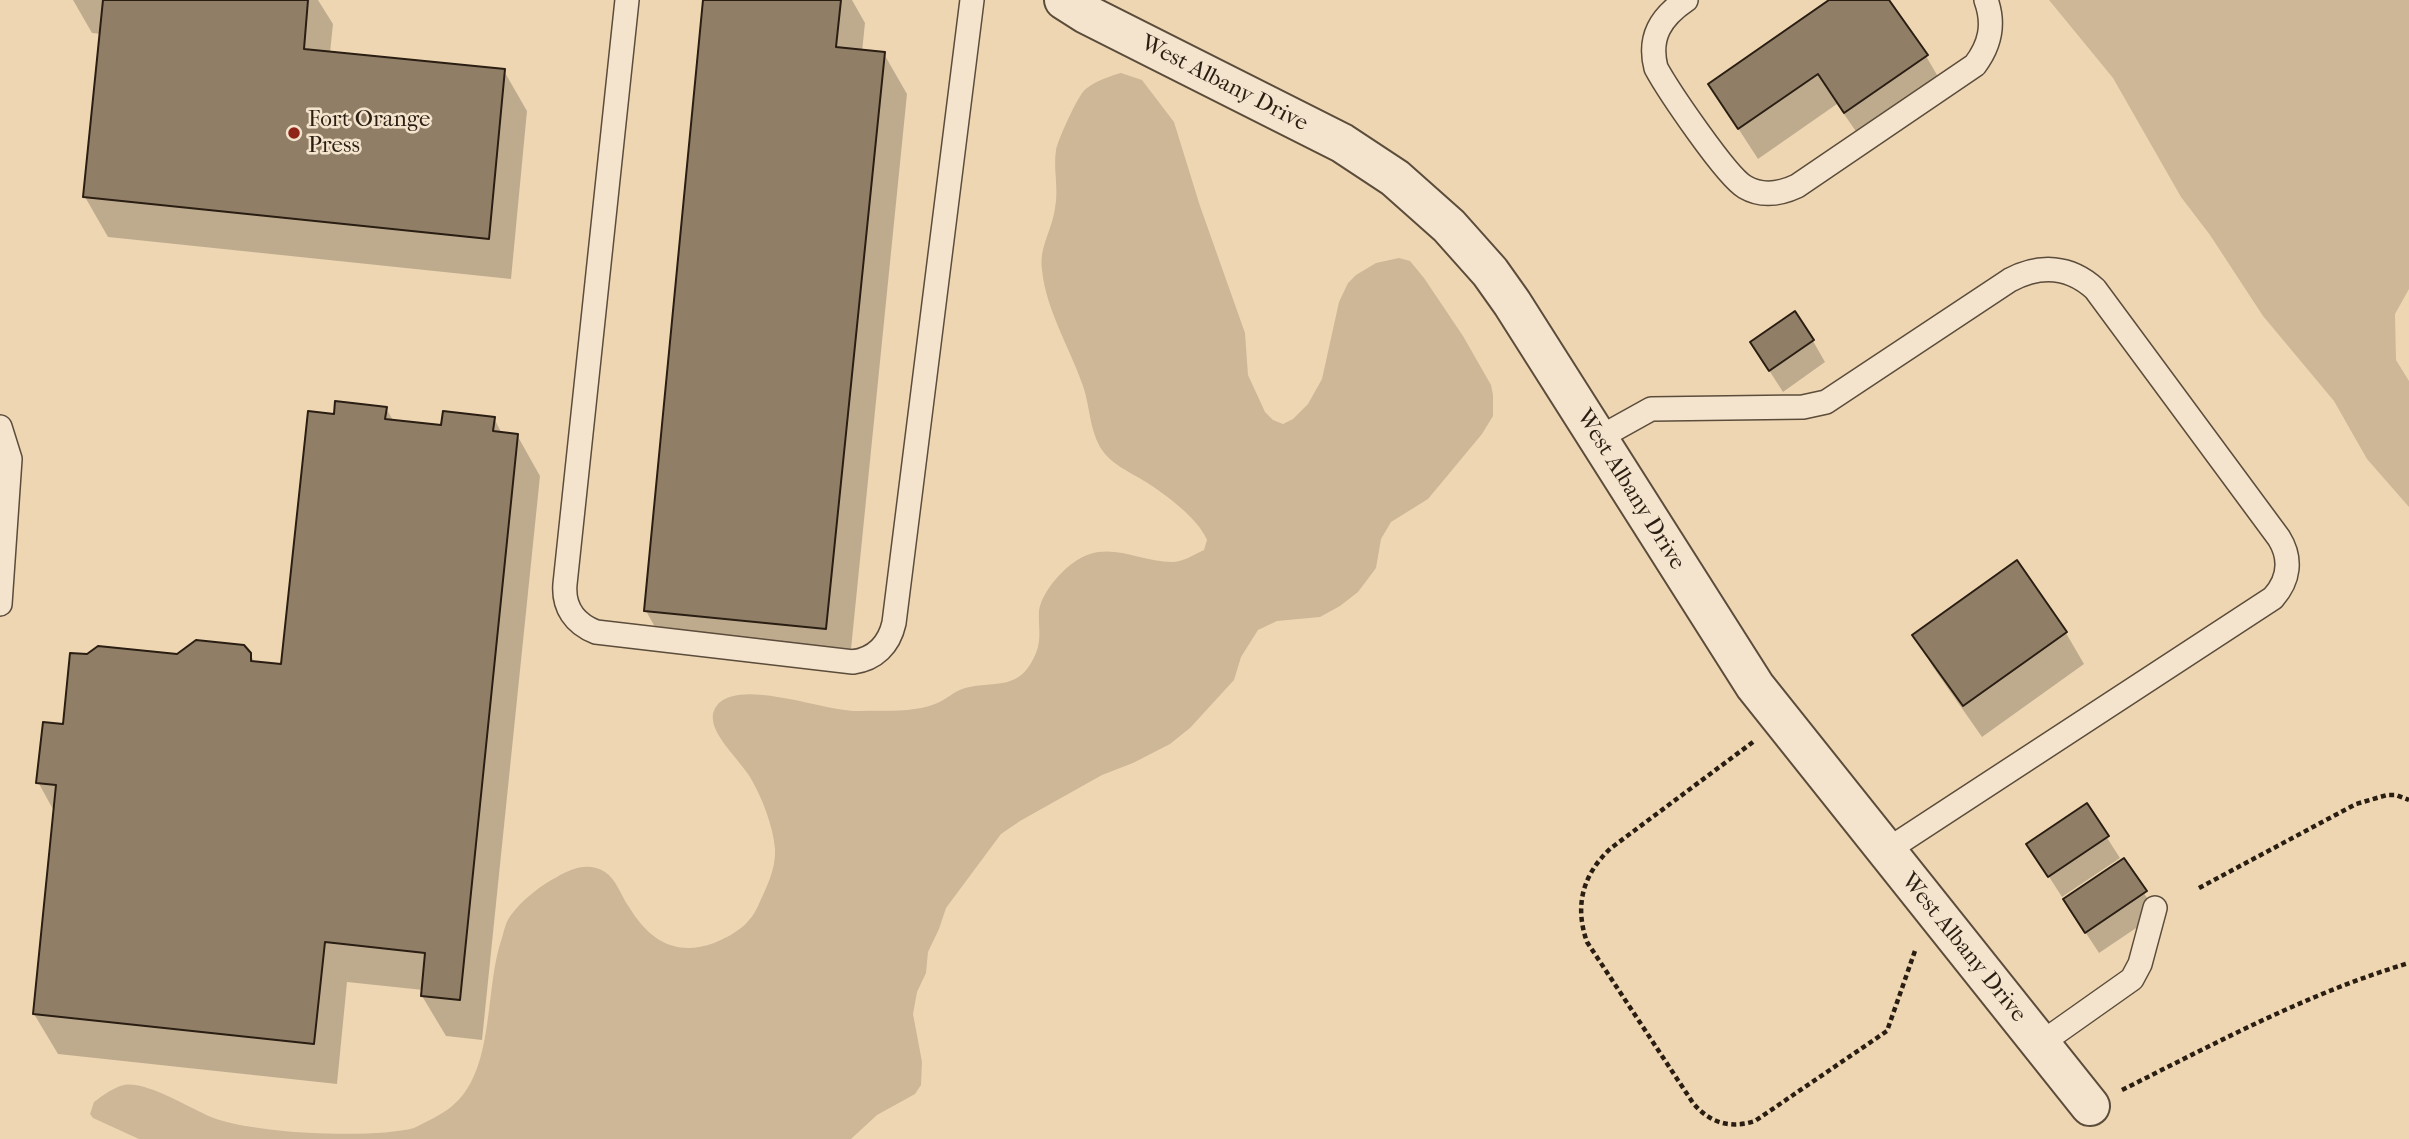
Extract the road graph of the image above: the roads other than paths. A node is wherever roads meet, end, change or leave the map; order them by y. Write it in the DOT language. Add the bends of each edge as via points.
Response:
graph roads {
  1 [pos="627,0"];
  2 [pos="972,0"];
  3 [pos="1064,0"];
  4 [pos="1686,0"];
  5 [pos="1986,0"];
  6 [pos="0,426"];
  7 [pos="1597,439"];
  8 [pos="0,604"];
  9 [pos="1886,851"];
  10 [pos="2155,908"];
  11 [pos="2040,1044"];
  12 [pos="2090,1106"];
  1 -- 2 [label="lane" via="565,584 568,607 582,625 604,634 853,662 880,650 894,623"];
  3 -- 7 [label="street, West Albany Drive" via="1342,143 1395,178 1449,226 1490,272"];
  4 -- 5 [label="lane" via="1666,16 1655,35 1656,68 1736,181 1766,194 1797,186 1975,65 1989,42 1991,15"];
  6 -- 8 [label="lane" via="10,459"];
  7 -- 9 [label="street, West Albany Drive" via="1734,654"];
  7 -- 9 [label="lane" via="1651,410 1803,407 1826,402 2010,280 2054,269 2072,273 2095,289 2279,538 2288,569 2273,598"];
  9 -- 11 [label="street, West Albany Drive"];
  10 -- 11 [label="lane" via="2132,979"];
  11 -- 12 [label="street, West Albany Drive"];
}
